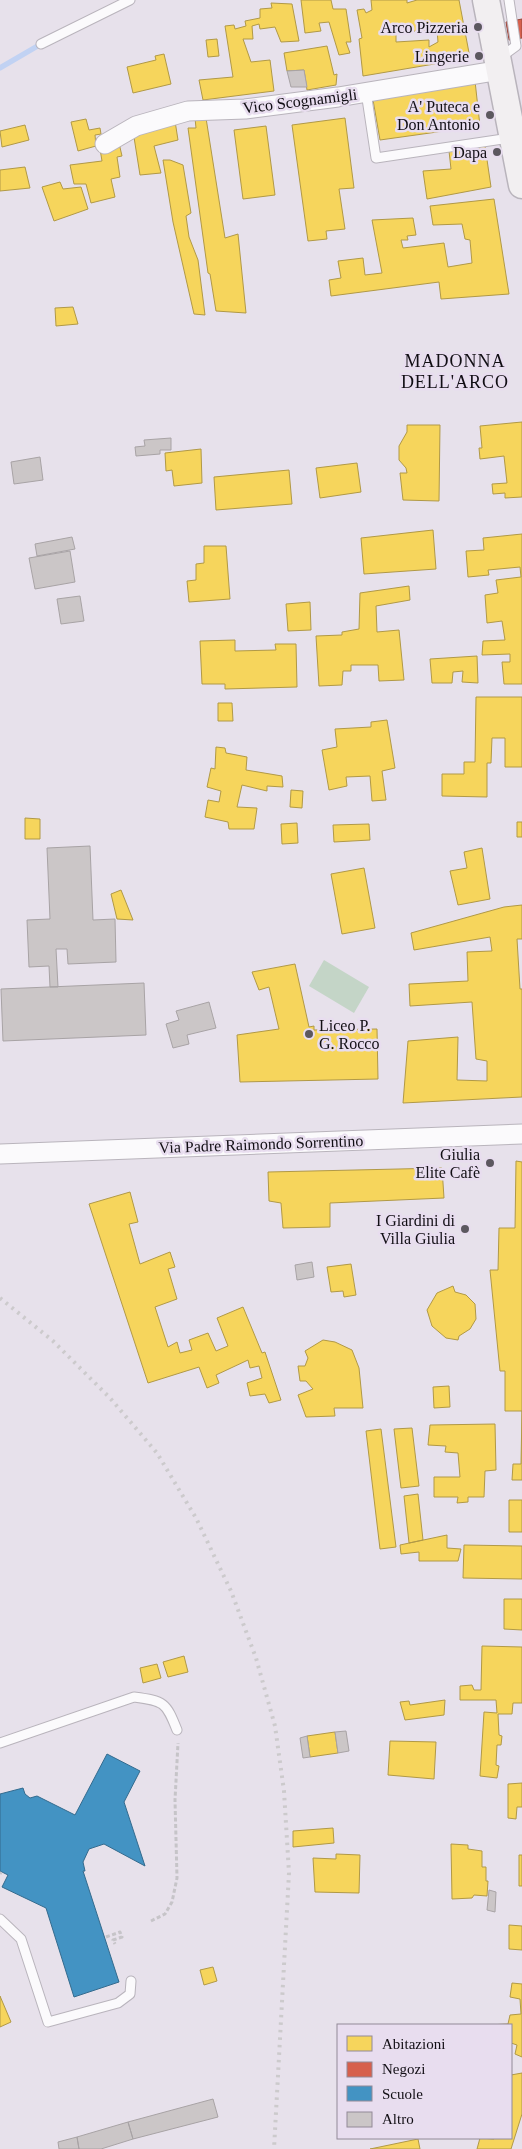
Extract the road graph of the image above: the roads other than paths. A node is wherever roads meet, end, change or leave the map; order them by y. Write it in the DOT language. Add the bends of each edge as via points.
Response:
graph roads {
  1 [pos="130,0"];
  2 [pos="486,0"];
  3 [pos="509,0"];
  4 [pos="41,44"];
  5 [pos="500,64"];
  6 [pos="366,92"];
  7 [pos="513,138"];
  8 [pos="105,144"];
  9 [pos="522,185"];
  10 [pos="522,1134"];
  11 [pos="0,1154"];
  12 [pos="176,1730"];
  13 [pos="0,1743"];
  14 [pos="0,1919"];
  15 [pos="131,1981"];
  1 -- 4 [label="lane"];
  2 -- 5 [label="main road"];
  3 -- 5 [label="lane" via="516,46"];
  5 -- 6 [label="street, Vico Scognamigli"];
  5 -- 7 [label="main road"];
  6 -- 7 [label="lane" via="376,158"];
  6 -- 8 [label="street, Vico Scognamigli" via="245,109 188,111 136,126"];
  7 -- 9 [label="main road"];
  10 -- 11 [label="street, Via Padre Raimondo Sorrentino"];
  12 -- 13 [label="lane" via="169,1709 154,1700 134,1698"];
  14 -- 15 [label="lane" via="21,1940 48,2022 118,2003 130,1994"];
}
